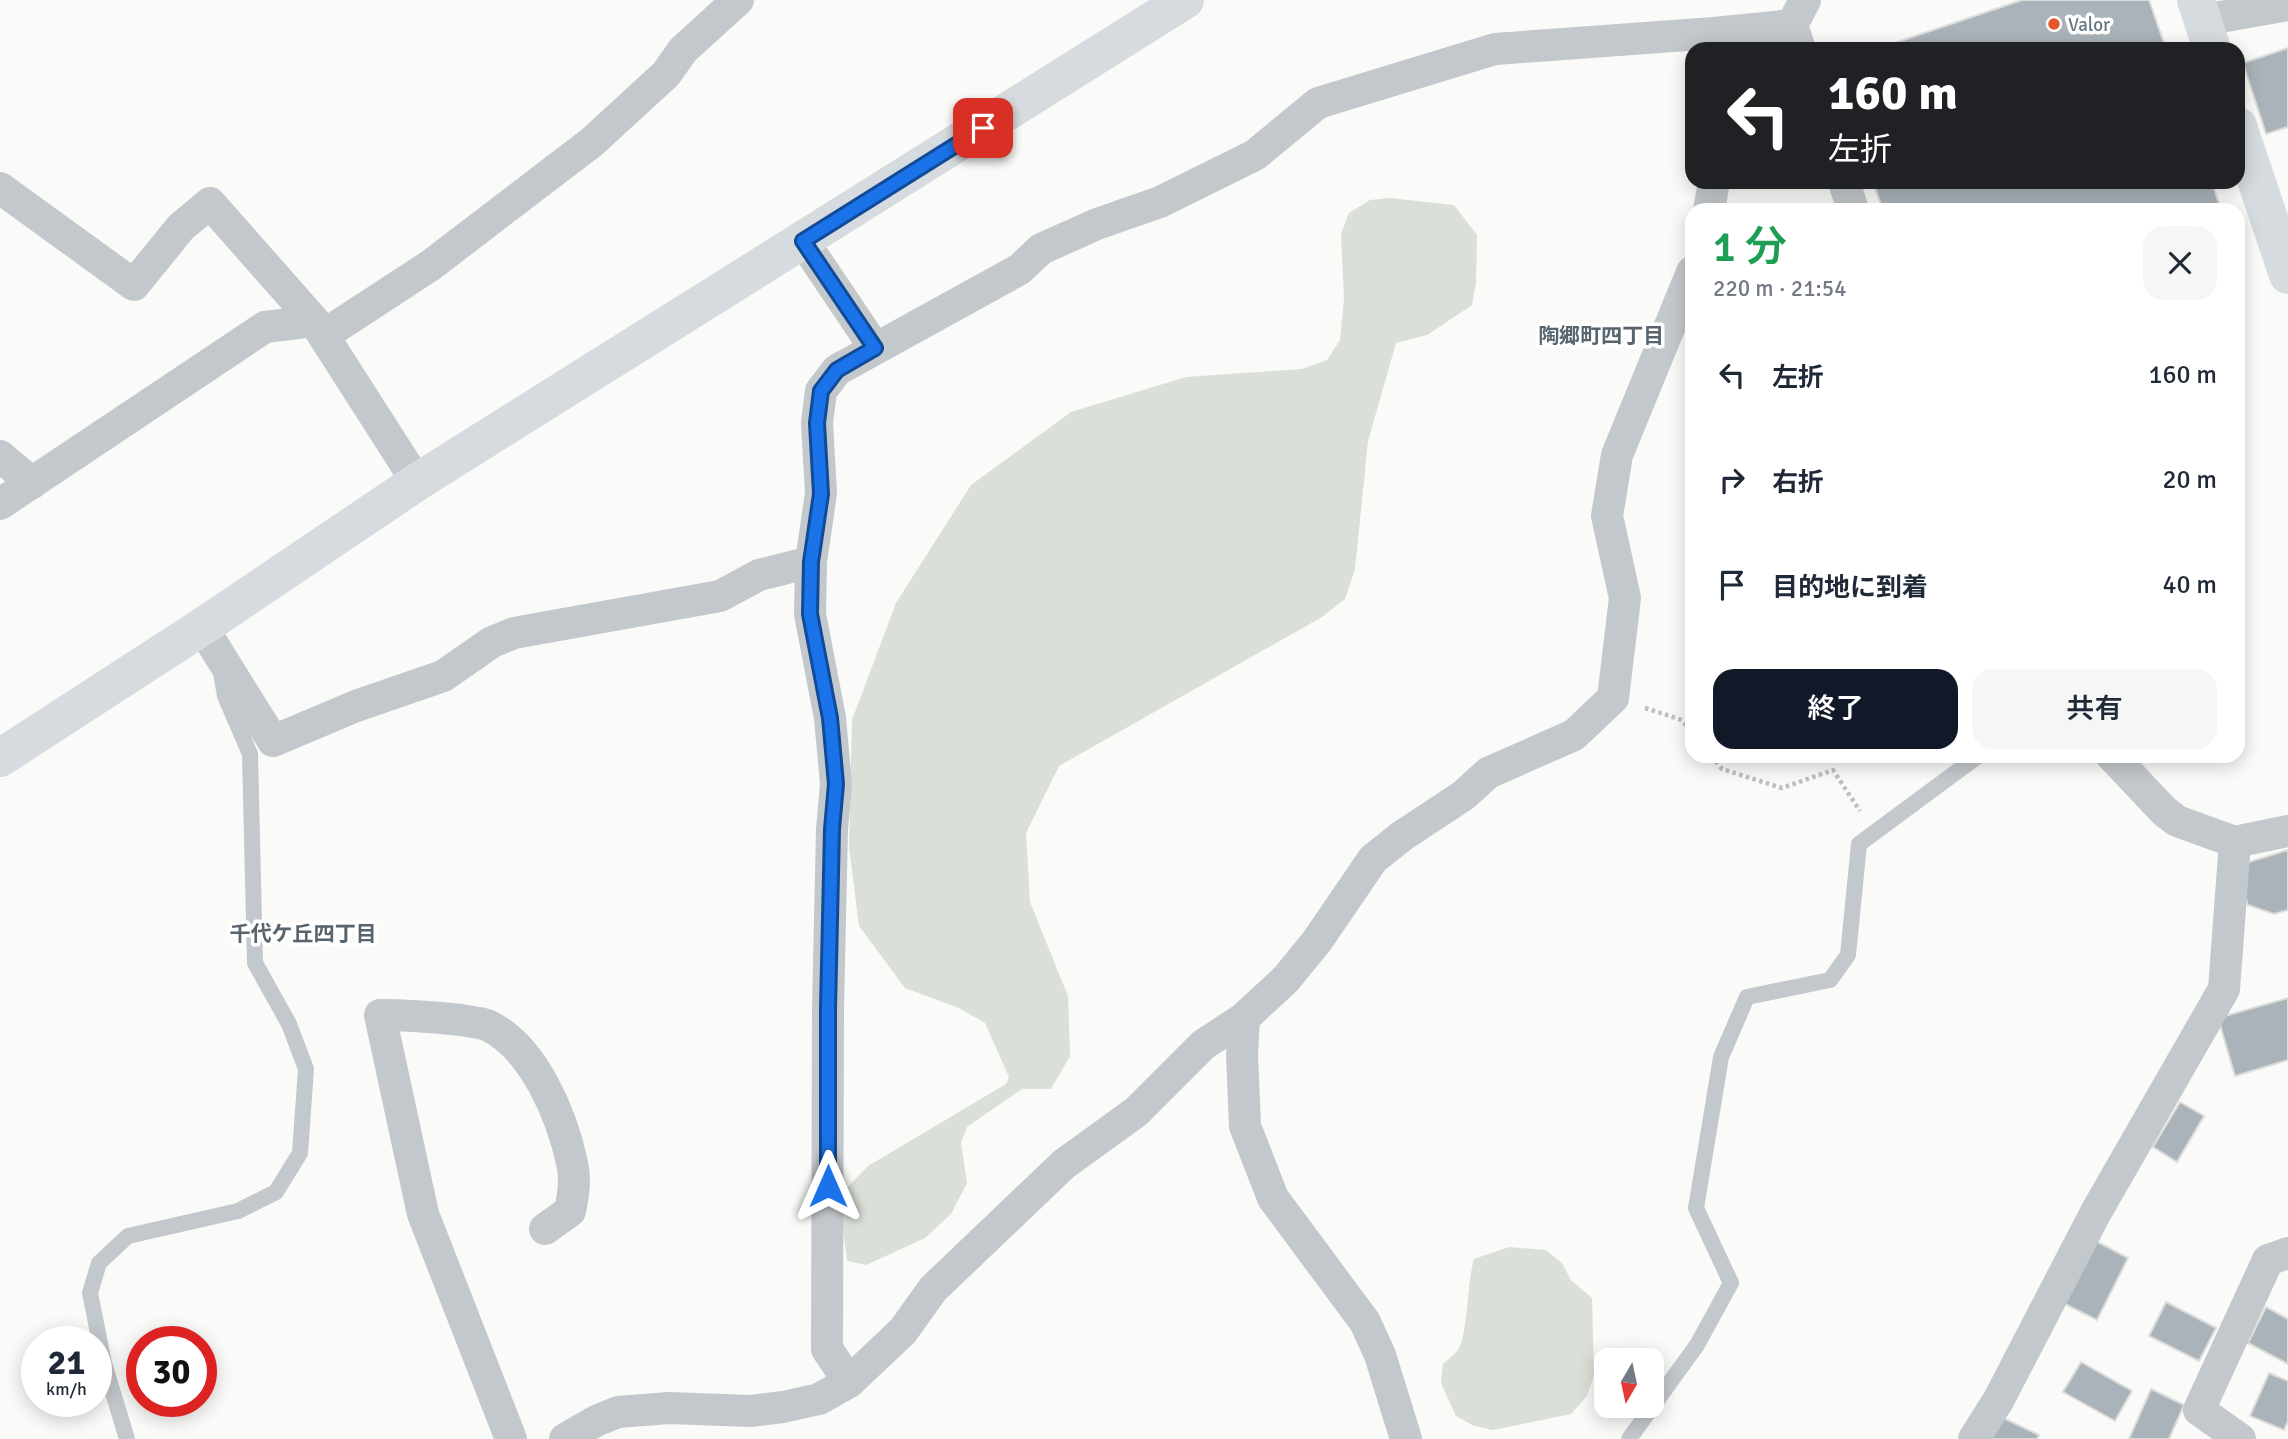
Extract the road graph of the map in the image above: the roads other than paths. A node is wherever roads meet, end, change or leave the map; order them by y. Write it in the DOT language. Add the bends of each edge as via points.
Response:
graph roads {
  1 [pos="738,0"];
  2 [pos="1185,0"];
  3 [pos="2288,5"];
  4 [pos="2204,23"];
  5 [pos="1799,25"];
  6 [pos="1714,41"];
  7 [pos="1685,42"];
  8 [pos="1687,42"];
  9 [pos="2245,147"];
  10 [pos="0,188"];
  11 [pos="803,241"];
  12 [pos="2288,275"];
  13 [pos="1685,289"];
  14 [pos="319,328"];
  15 [pos="875,348"];
  16 [pos="0,456"];
  17 [pos="32,482"];
  18 [pos="417,482"];
  19 [pos="0,504"];
  20 [pos="811,562"];
  21 [pos="209,638"];
  22 [pos="0,758"];
  23 [pos="1968,763"];
  24 [pos="2119,763"];
  25 [pos="2288,831"];
  26 [pos="2235,842"];
  27 [pos="1244,1018"];
  28 [pos="545,1229"];
  29 [pos="2288,1253"];
  30 [pos="849,1382"];
  31 [pos="127,1439"];
  32 [pos="511,1439"];
  33 [pos="565,1439"];
  34 [pos="1406,1439"];
  35 [pos="1629,1439"];
  36 [pos="1974,1439"];
  37 [pos="2240,1439"];
  1 -- 14 [label="street" via="592,142 431,265"];
  2 -- 11 [label="street"];
  3 -- 4 [label="street"];
  5 -- 6 [label="street"];
  6 -- 8 [label="street"];
  7 -- 15 [label="street" via="1495,49 1318,103 1255,155 1160,202 1041,249 1020,269"];
  9 -- 12 [label="street"];
  10 -- 14 [label="street" via="134,285 181,227 210,203"];
  11 -- 15 [label="street"];
  11 -- 18 [label="street"];
  13 -- 27 [label="street" via="1617,455 1607,516 1625,598 1613,698 1574,736 1488,773 1373,859 1317,941"];
  14 -- 17 [label="street" via="265,327"];
  14 -- 18 [label="street"];
  15 -- 20 [label="street" via="837,370 821,391 817,423 821,494"];
  16 -- 17 [label="street"];
  17 -- 19 [label="street"];
  18 -- 21 [label="street"];
  20 -- 21 [label="street" via="760,575 720,596 514,633 492,642 443,676 273,741"];
  20 -- 30 [label="street" via="810,614 830,718 836,784 828,1009 827,1349"];
  21 -- 22 [label="street"];
  21 -- 31 [label="lane" via="225,696 250,754 254,963 289,1024 306,1069 300,1153 276,1192 238,1211 128,1236 99,1263 90,1293 104,1363"];
  23 -- 35 [label="lane" via="1859,844 1848,955 1830,980 1747,997 1721,1057 1696,1208 1731,1283 1697,1345"];
  24 -- 26 [label="street" via="2177,821"];
  25 -- 26 [label="street"];
  26 -- 36 [label="street" via="2224,989 2096,1212"];
  27 -- 30 [label="street" via="1203,1045 1136,1112 1064,1164 933,1289 903,1331"];
  27 -- 34 [label="street" via="1245,1126 1273,1198 1365,1322"];
  28 -- 32 [label="street" via="570,1212 573,1165 538,1074 515,1044 485,1024 421,1015 380,1015 423,1214"];
  29 -- 37 [label="street" via="2268,1260 2199,1410"];
  30 -- 33 [label="street" via="820,1399 783,1408 618,1412"];
}
